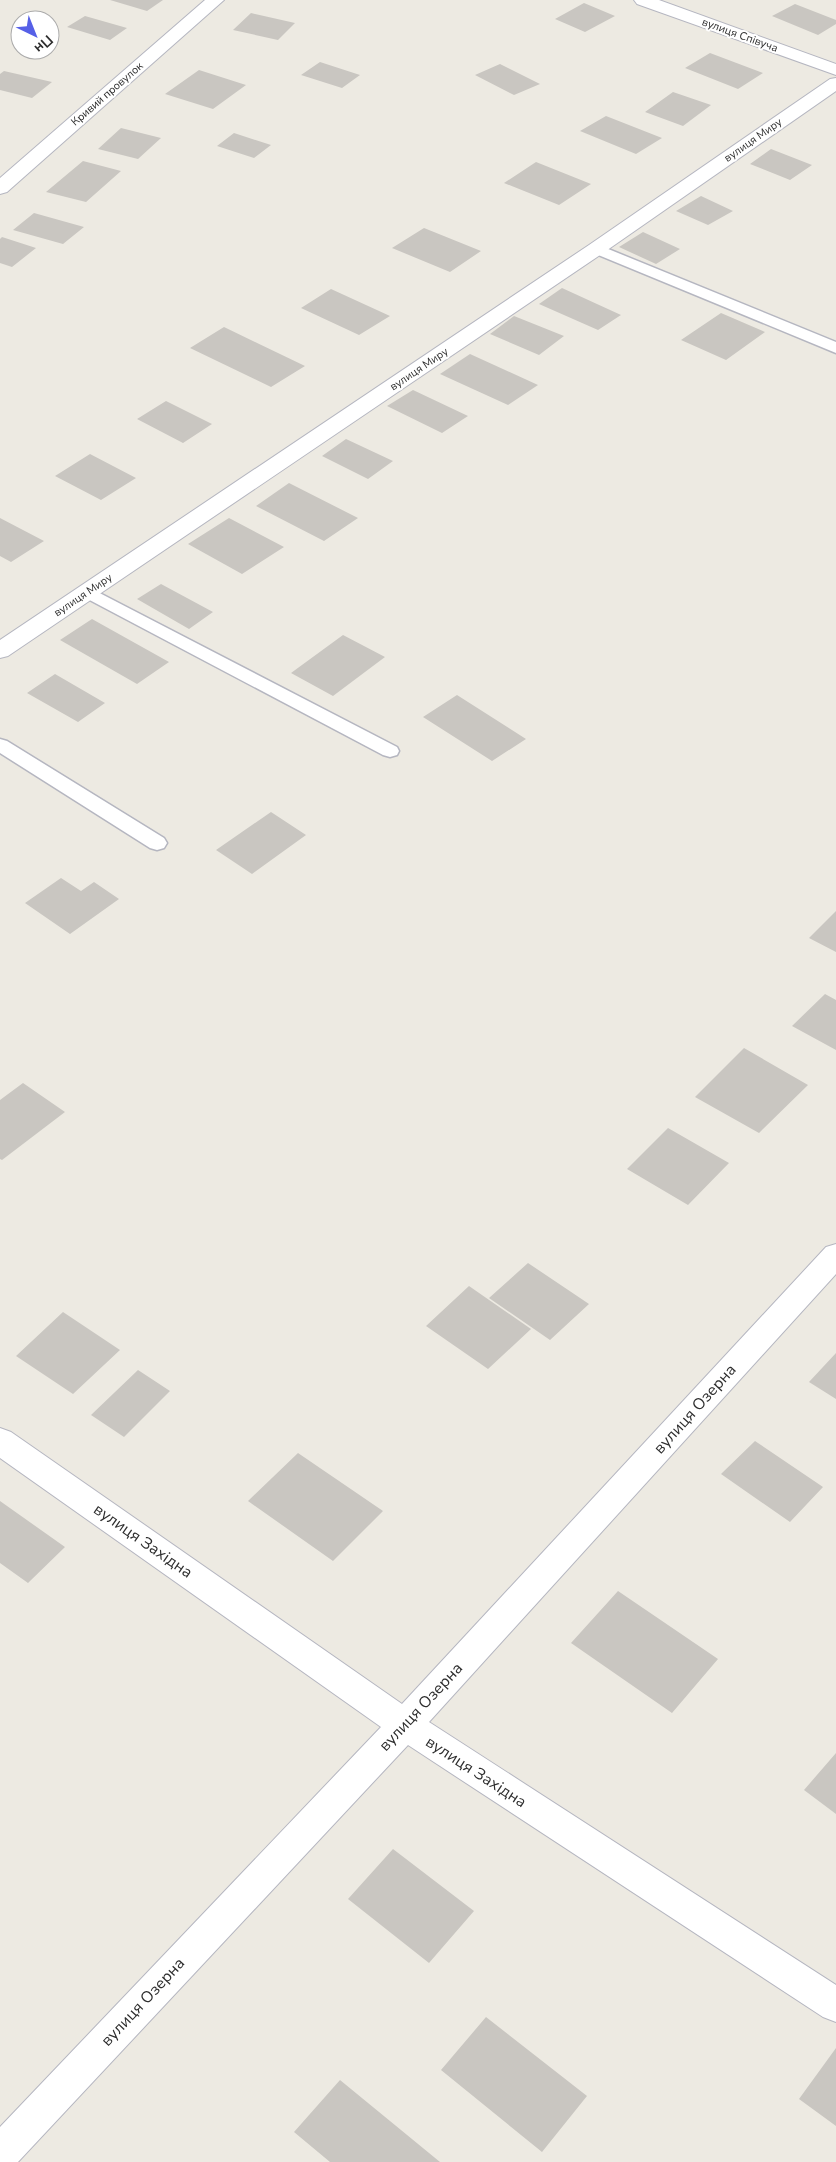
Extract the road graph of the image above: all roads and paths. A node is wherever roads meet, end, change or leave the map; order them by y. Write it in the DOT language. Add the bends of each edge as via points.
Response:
graph roads {
  1 [pos="215,0"];
  2 [pos="643,0"];
  3 [pos="836,70"];
  4 [pos="836,84"];
  5 [pos="0,188"];
  6 [pos="596,249"];
  7 [pos="836,348"];
  8 [pos="88,592"];
  9 [pos="0,651"];
  10 [pos="0,745"];
  11 [pos="390,751"];
  12 [pos="157,843"];
  13 [pos="836,1255"];
  14 [pos="0,1441"];
  15 [pos="405,1726"];
  16 [pos="836,2006"];
  17 [pos="0,2154"];
  1 -- 5 [label="street, Кривий провулок"];
  2 -- 3 [label="street, вулиця Співуча"];
  4 -- 6 [label="street, вулиця Миру"];
  6 -- 7 [label="lane"];
  6 -- 8 [label="street, вулиця Миру"];
  8 -- 9 [label="street, вулиця Миру"];
  8 -- 11 [label="lane"];
  10 -- 12 [label="lane"];
  13 -- 15 [label="street, вулиця Озерна"];
  14 -- 15 [label="street, вулиця Західна"];
  15 -- 16 [label="street, вулиця Західна"];
  15 -- 17 [label="street, вулиця Озерна"];
}
